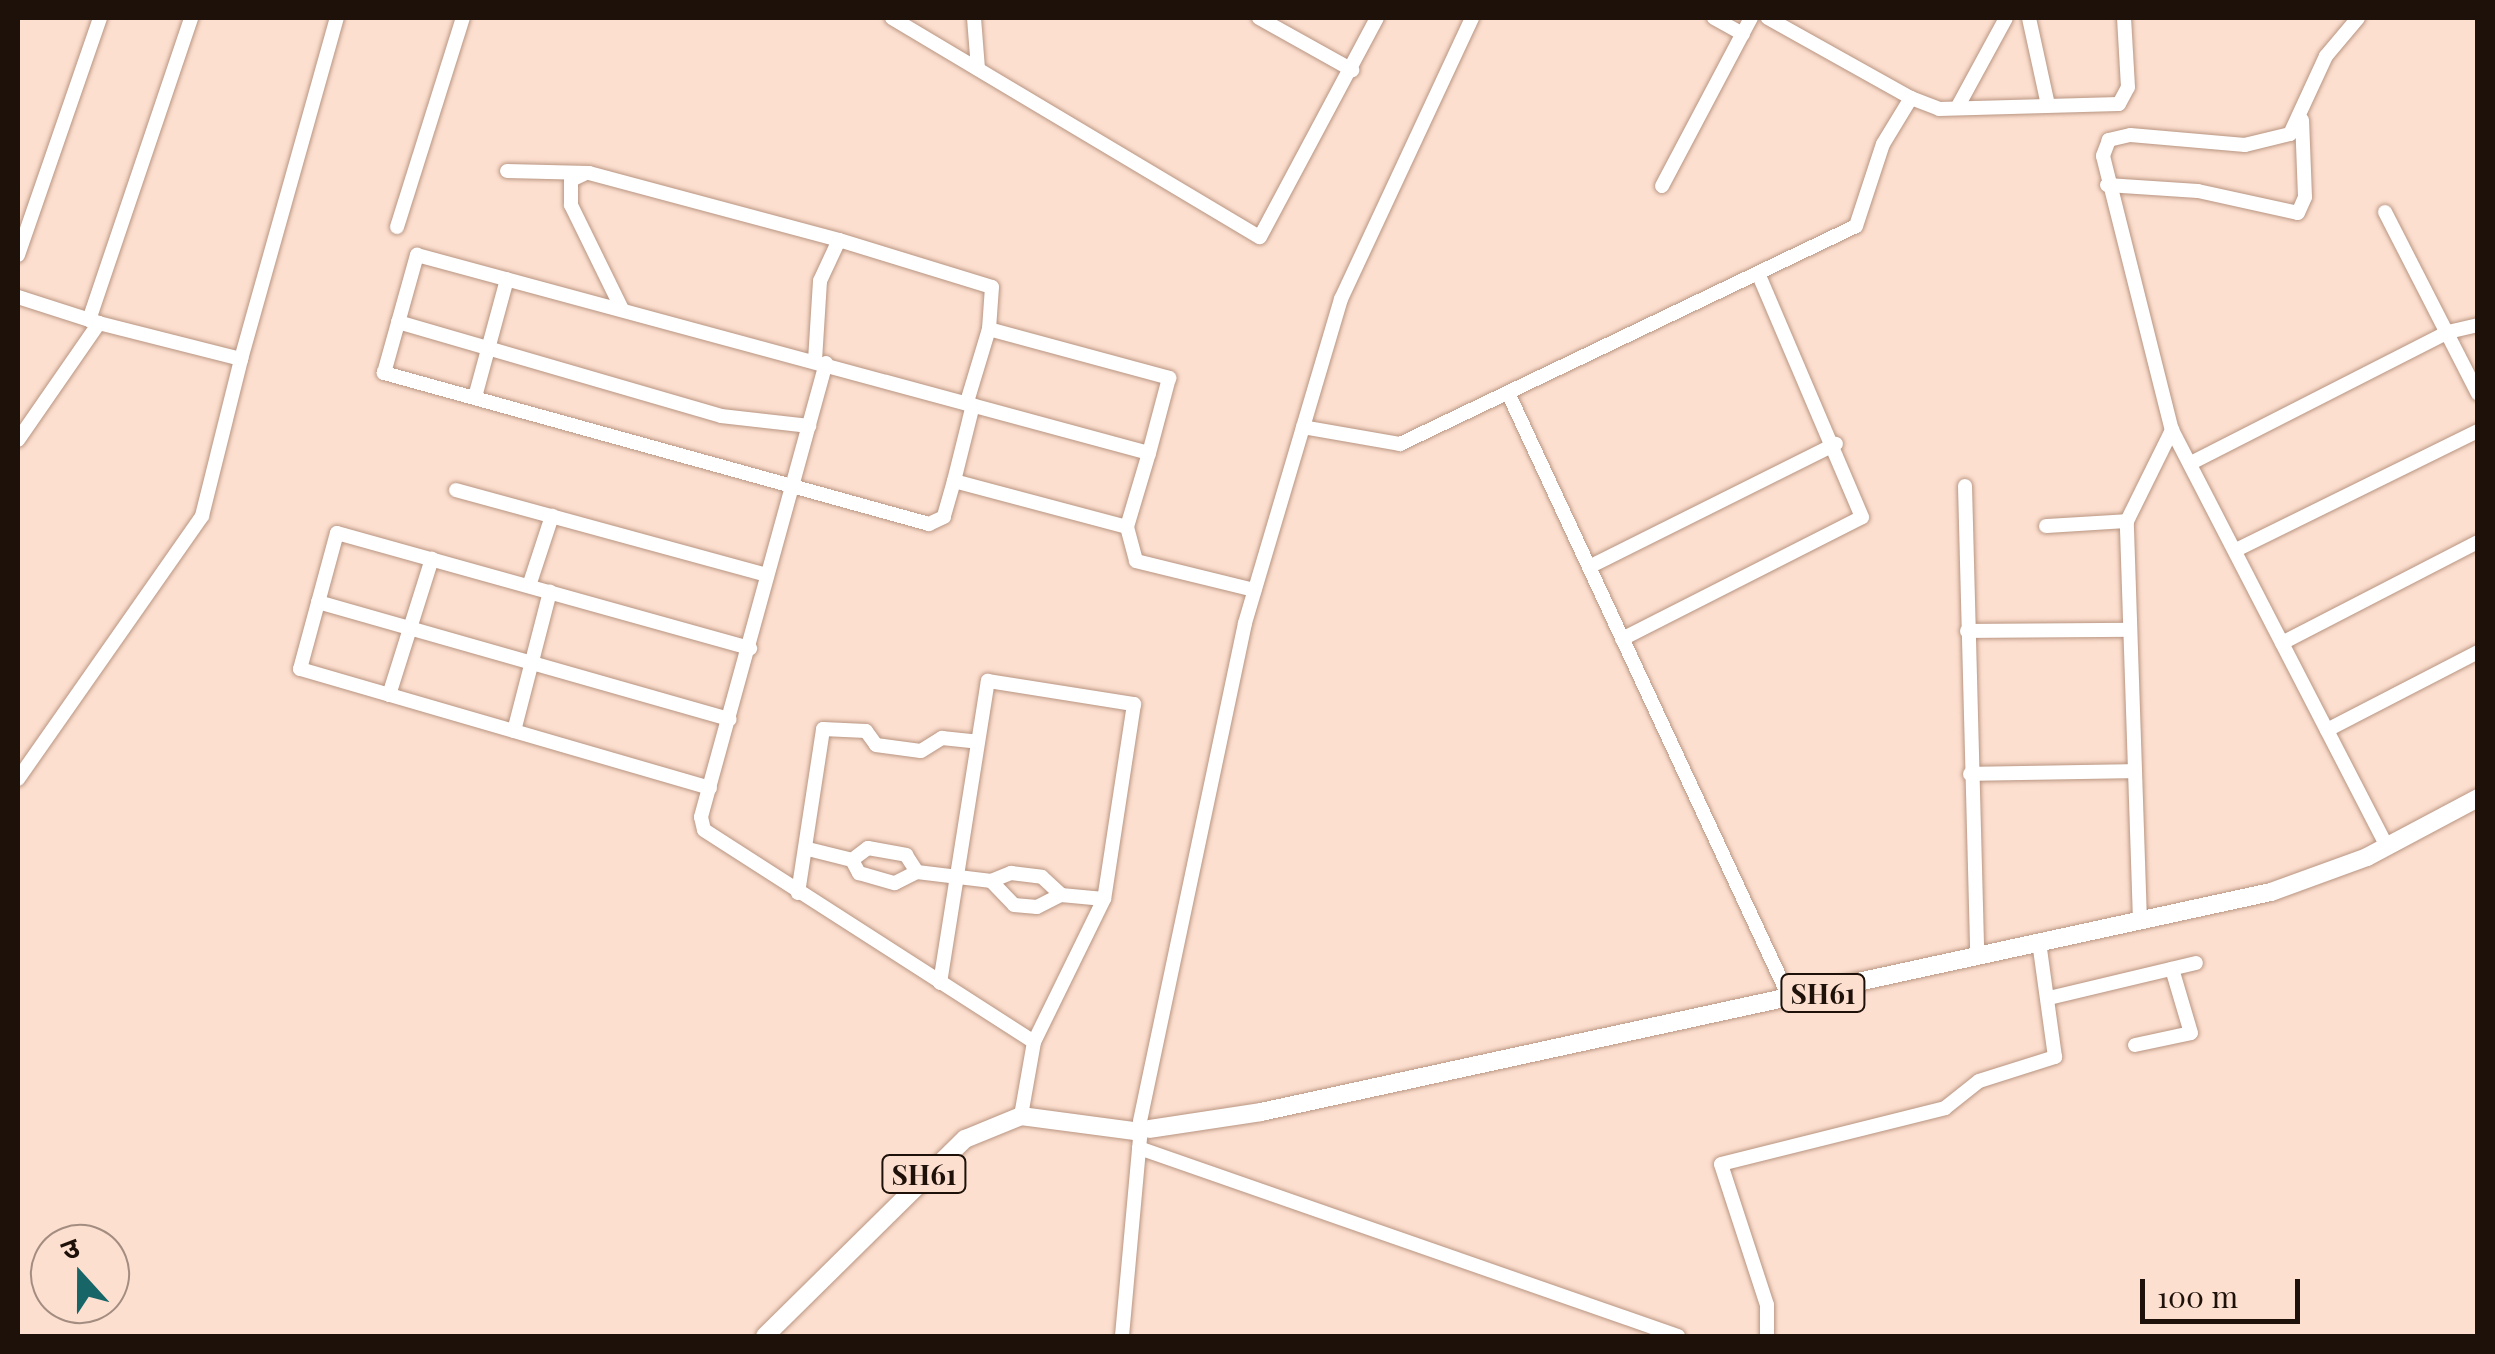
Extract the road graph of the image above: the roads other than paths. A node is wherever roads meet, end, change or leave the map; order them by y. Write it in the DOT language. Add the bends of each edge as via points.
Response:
graph roads {
  1 [pos="100,18"];
  2 [pos="191,18"];
  3 [pos="338,18"];
  4 [pos="463,18"];
  5 [pos="892,18"];
  6 [pos="974,18"];
  7 [pos="1259,18"];
  8 [pos="1377,18"];
  9 [pos="1472,18"];
  10 [pos="1714,18"];
  11 [pos="1751,18"];
  12 [pos="1768,18"];
  13 [pos="2006,18"];
  14 [pos="2029,18"];
  15 [pos="2124,18"];
  16 [pos="2358,18"];
  17 [pos="1743,34"];
  18 [pos="978,69"];
  19 [pos="1352,70"];
  20 [pos="1912,98"];
  21 [pos="2048,104"];
  22 [pos="1957,108"];
  23 [pos="2302,120"];
  24 [pos="507,170"];
  25 [pos="589,173"];
  26 [pos="1662,186"];
  27 [pos="2107,186"];
  28 [pos="2385,212"];
  29 [pos="397,228"];
  30 [pos="838,240"];
  31 [pos="18,256"];
  32 [pos="1760,276"];
  33 [pos="507,278"];
  34 [pos="18,297"];
  35 [pos="622,309"];
  36 [pos="94,321"];
  37 [pos="398,322"];
  38 [pos="2478,325"];
  39 [pos="990,329"];
  40 [pos="2448,332"];
  41 [pos="489,345"];
  42 [pos="241,358"];
  43 [pos="821,362"];
  44 [pos="2478,394"];
  45 [pos="1509,395"];
  46 [pos="475,397"];
  47 [pos="970,404"];
  48 [pos="808,426"];
  49 [pos="1303,427"];
  50 [pos="2172,430"];
  51 [pos="2478,431"];
  52 [pos="18,440"];
  53 [pos="1836,444"];
  54 [pos="1149,452"];
  55 [pos="2191,463"];
  56 [pos="954,481"];
  57 [pos="793,482"];
  58 [pos="1965,486"];
  59 [pos="456,490"];
  60 [pos="552,516"];
  61 [pos="2127,521"];
  62 [pos="2046,526"];
  63 [pos="1127,527"];
  64 [pos="2478,542"];
  65 [pos="2236,550"];
  66 [pos="432,559"];
  67 [pos="1589,567"];
  68 [pos="767,575"];
  69 [pos="529,586"];
  70 [pos="1254,590"];
  71 [pos="550,592"];
  72 [pos="318,602"];
  73 [pos="408,627"];
  74 [pos="2130,630"];
  75 [pos="1967,631"];
  76 [pos="1622,639"];
  77 [pos="2282,643"];
  78 [pos="750,648"];
  79 [pos="2478,652"];
  80 [pos="534,663"];
  81 [pos="389,695"];
  82 [pos="730,718"];
  83 [pos="2327,730"];
  84 [pos="514,731"];
  85 [pos="978,742"];
  86 [pos="2134,771"];
  87 [pos="1970,774"];
  88 [pos="18,779"];
  89 [pos="710,788"];
  90 [pos="2478,798"];
  91 [pos="2387,846"];
  92 [pos="808,849"];
  93 [pos="852,860"];
  94 [pos="917,872"];
  95 [pos="957,878"];
  96 [pos="991,881"];
  97 [pos="798,893"];
  98 [pos="1061,895"];
  99 [pos="1104,899"];
  100 [pos="2140,921"];
  101 [pos="2039,942"];
  102 [pos="1977,957"];
  103 [pos="2196,963"];
  104 [pos="2172,969"];
  105 [pos="940,982"];
  106 [pos="2049,998"];
  107 [pos="1791,1000"];
  108 [pos="1034,1042"];
  109 [pos="2134,1045"];
  110 [pos="1020,1116"];
  111 [pos="1140,1134"];
  112 [pos="764,1336"];
  113 [pos="1122,1336"];
  114 [pos="1678,1336"];
  115 [pos="1768,1336"];
  1 -- 31 [label="street"];
  2 -- 36 [label="street"];
  3 -- 42 [label="street"];
  4 -- 29 [label="street"];
  5 -- 18 [label="street"];
  6 -- 18 [label="street"];
  7 -- 19 [label="street"];
  8 -- 19 [label="street"];
  9 -- 49 [label="street" via="1342,298"];
  10 -- 17 [label="street"];
  11 -- 17 [label="street"];
  12 -- 20 [label="street"];
  13 -- 22 [label="street"];
  14 -- 21 [label="street"];
  15 -- 21 [label="street" via="2124,100"];
  16 -- 23 [label="street" via="2326,56"];
  17 -- 26 [label="street"];
  18 -- 19 [label="street" via="1260,237"];
  20 -- 22 [label="street"];
  20 -- 32 [label="street" via="1883,144 1856,226"];
  21 -- 22 [label="street"];
  23 -- 27 [label="street" via="2276,140 2245,145 2118,136 2105,147"];
  23 -- 27 [label="street" via="2305,198 2298,213 2198,192"];
  24 -- 25 [label="street"];
  25 -- 30 [label="street"];
  25 -- 35 [label="street" via="571,180 571,205"];
  27 -- 50 [label="street"];
  28 -- 40 [label="street"];
  30 -- 39 [label="street" via="987,282 995,294"];
  30 -- 43 [label="street" via="820,282"];
  32 -- 45 [label="street"];
  32 -- 53 [label="street"];
  33 -- 35 [label="street"];
  33 -- 37 [label="street" via="417,255"];
  33 -- 41 [label="street"];
  34 -- 36 [label="street"];
  35 -- 43 [label="street"];
  36 -- 42 [label="street"];
  36 -- 52 [label="street"];
  37 -- 41 [label="street"];
  37 -- 46 [label="street" via="384,373"];
  38 -- 40 [label="street"];
  39 -- 47 [label="street"];
  39 -- 54 [label="street" via="1169,378"];
  40 -- 44 [label="street"];
  40 -- 55 [label="street"];
  41 -- 46 [label="street"];
  41 -- 48 [label="street" via="721,416"];
  42 -- 88 [label="street" via="215,484 195,529"];
  43 -- 47 [label="street"];
  43 -- 48 [label="street"];
  45 -- 49 [label="street" via="1400,444"];
  45 -- 67 [label="street"];
  46 -- 57 [label="street"];
  47 -- 54 [label="street"];
  47 -- 56 [label="street"];
  48 -- 57 [label="street"];
  49 -- 70 [label="street"];
  50 -- 55 [label="street"];
  50 -- 61 [label="street"];
  51 -- 65 [label="street"];
  53 -- 67 [label="street"];
  53 -- 76 [label="street" via="1862,517"];
  54 -- 63 [label="street"];
  55 -- 65 [label="street"];
  56 -- 57 [label="street" via="944,518 929,524"];
  56 -- 63 [label="street"];
  57 -- 68 [label="street"];
  58 -- 75 [label="street"];
  59 -- 60 [label="street"];
  60 -- 68 [label="street"];
  60 -- 69 [label="street"];
  61 -- 62 [label="street"];
  61 -- 74 [label="street"];
  63 -- 70 [label="street" via="1130,552 1147,569"];
  64 -- 77 [label="street"];
  65 -- 77 [label="street"];
  66 -- 69 [label="street"];
  66 -- 72 [label="street" via="337,532"];
  66 -- 73 [label="street"];
  67 -- 76 [label="street"];
  68 -- 78 [label="street"];
  69 -- 71 [label="street"];
  70 -- 111 [label="street"];
  71 -- 78 [label="street"];
  71 -- 80 [label="street"];
  72 -- 73 [label="street"];
  72 -- 81 [label="street" via="300,669"];
  73 -- 80 [label="street"];
  73 -- 81 [label="street"];
  74 -- 75 [label="street"];
  74 -- 86 [label="street"];
  75 -- 87 [label="street"];
  76 -- 107 [label="street"];
  77 -- 83 [label="street"];
  78 -- 82 [label="street"];
  79 -- 83 [label="street"];
  80 -- 82 [label="street"];
  80 -- 84 [label="street"];
  81 -- 84 [label="street"];
  82 -- 89 [label="street"];
  83 -- 91 [label="street"];
  84 -- 89 [label="street"];
  85 -- 92 [label="street" via="942,738 922,752 876,745 866,731 823,729"];
  85 -- 95 [label="street"];
  85 -- 99 [label="street" via="988,681 1134,704"];
  86 -- 87 [label="street"];
  86 -- 100 [label="street"];
  87 -- 102 [label="street"];
  89 -- 97 [label="street" via="704,830"];
  90 -- 91 [label="main road, SH61"];
  91 -- 100 [label="main road, SH61" via="2271,892"];
  92 -- 93 [label="street"];
  92 -- 97 [label="street"];
  93 -- 94 [label="street" via="860,872 895,883"];
  93 -- 94 [label="street" via="868,848 906,855"];
  94 -- 95 [label="street"];
  95 -- 96 [label="street"];
  95 -- 105 [label="street"];
  96 -- 98 [label="street" via="1012,873 1042,878"];
  96 -- 98 [label="street" via="1014,905 1038,907"];
  97 -- 105 [label="street"];
  98 -- 99 [label="street"];
  99 -- 108 [label="street"];
  100 -- 101 [label="main road, SH61"];
  101 -- 102 [label="main road, SH61"];
  101 -- 106 [label="street"];
  102 -- 107 [label="main road, SH61"];
  103 -- 104 [label="street"];
  104 -- 106 [label="street"];
  104 -- 109 [label="street" via="2191,1034"];
  105 -- 108 [label="street"];
  106 -- 115 [label="street" via="2056,1057 1979,1080 1945,1108 1721,1164 1765,1297"];
  107 -- 111 [label="main road, SH61"];
  108 -- 110 [label="street"];
  110 -- 111 [label="main road, SH61"];
  110 -- 112 [label="main road, SH61" via="965,1139 935,1164"];
  111 -- 113 [label="street"];
  111 -- 114 [label="street"];
}
